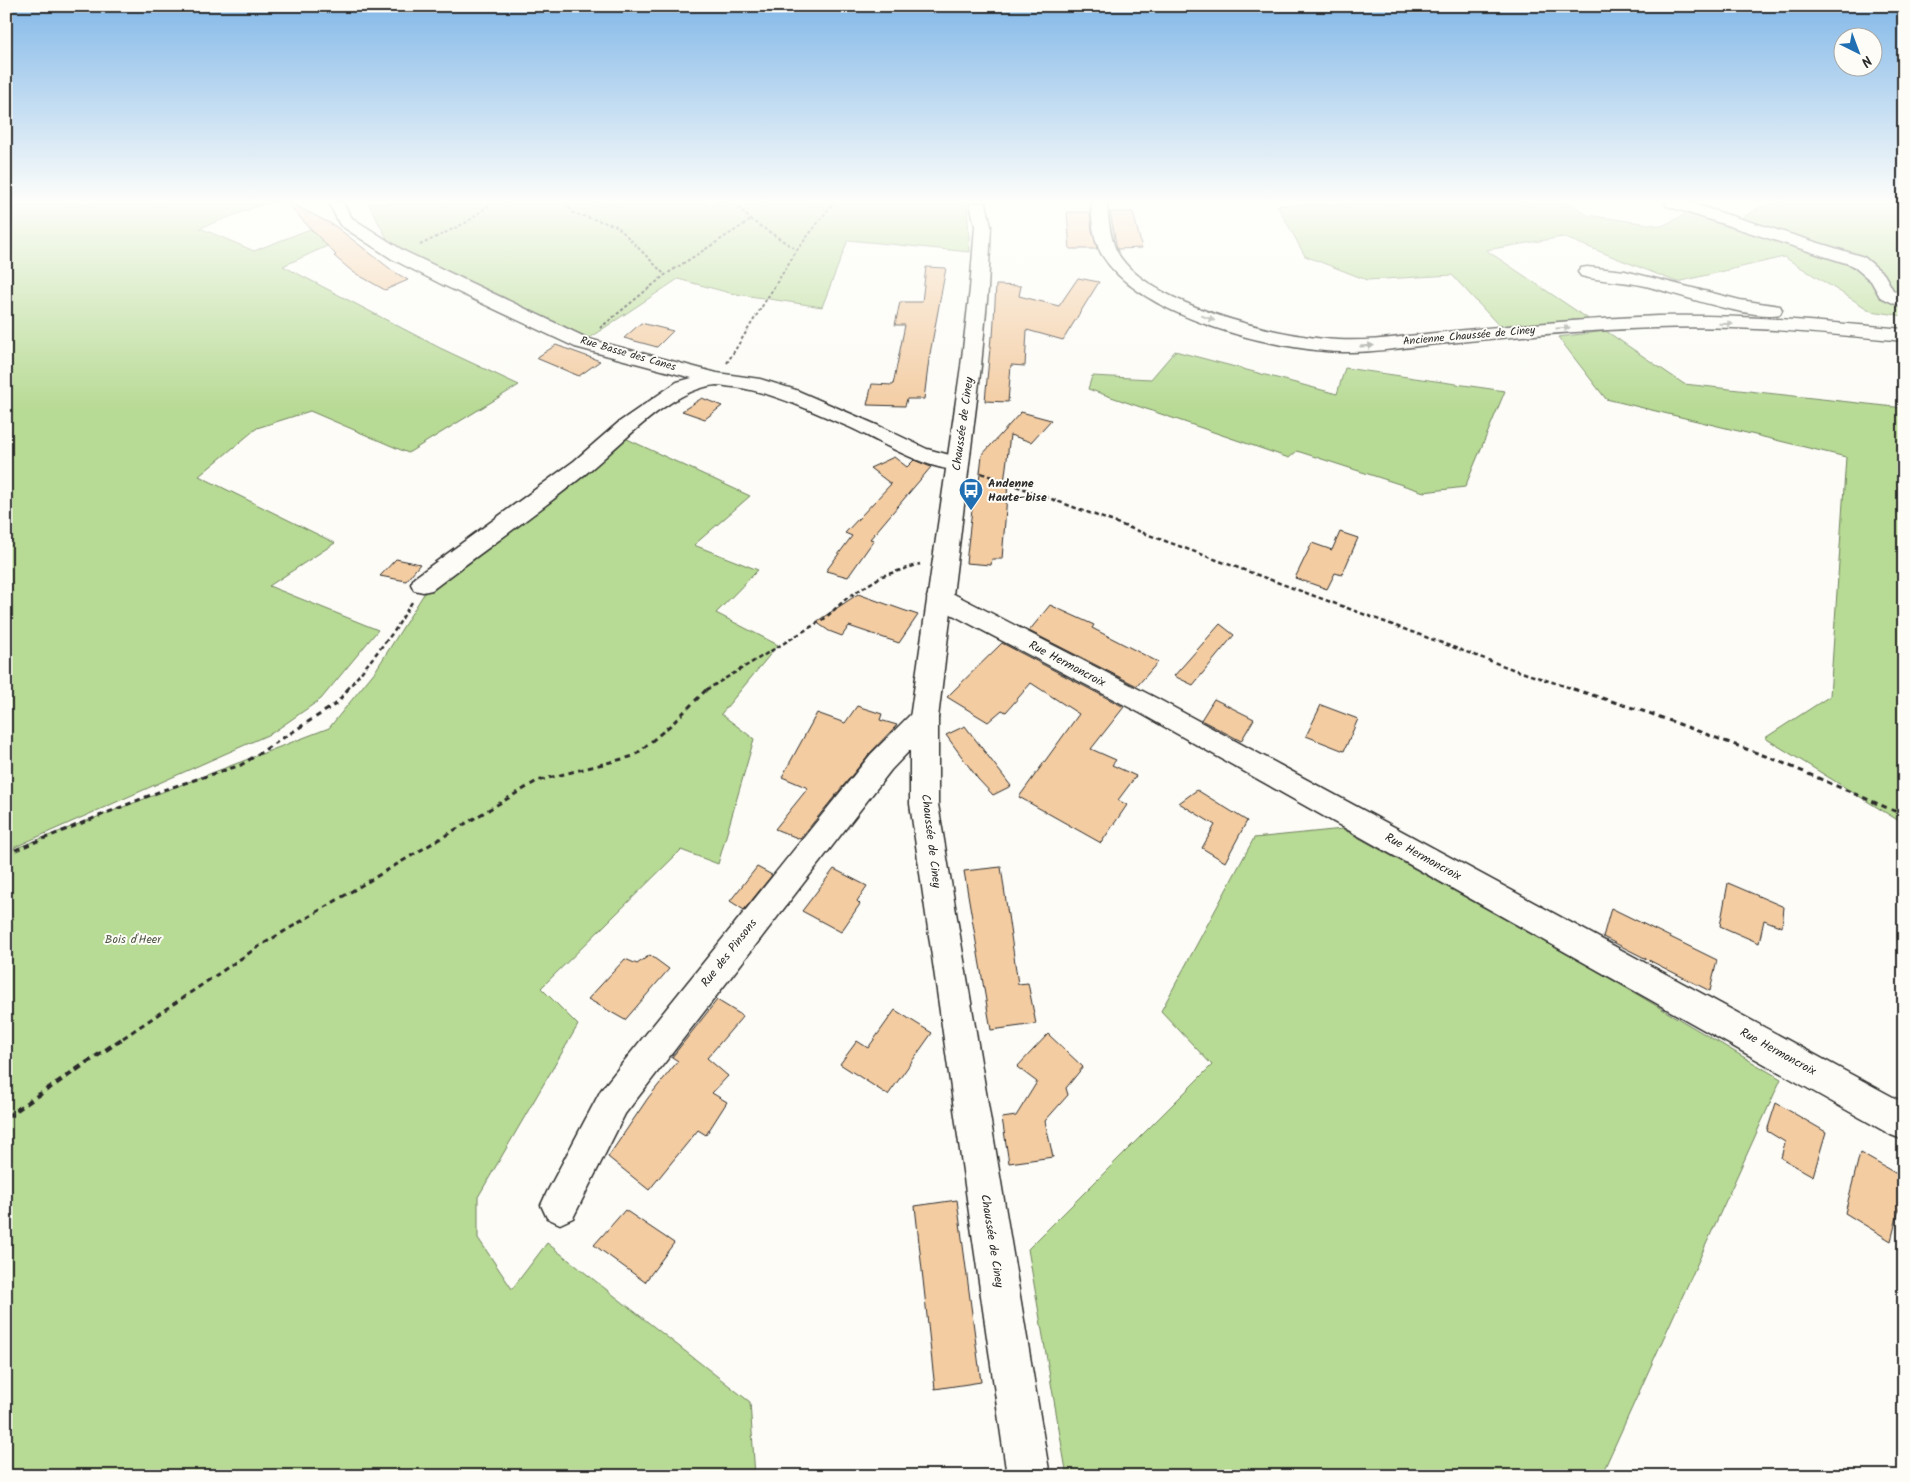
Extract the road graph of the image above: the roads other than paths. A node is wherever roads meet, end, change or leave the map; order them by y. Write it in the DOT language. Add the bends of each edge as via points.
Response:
graph roads {
  1 [pos="432,272"];
  2 [pos="980,272"];
  3 [pos="1127,272"];
  4 [pos="1591,272"];
  5 [pos="1871,272"];
  6 [pos="1904,303"];
  7 [pos="1904,324"];
  8 [pos="1904,335"];
  9 [pos="717,379"];
  10 [pos="957,464"];
  11 [pos="423,584"];
  12 [pos="939,597"];
  13 [pos="924,718"];
  14 [pos="1904,1122"];
  15 [pos="560,1205"];
  16 [pos="1029,1476"];
  1 -- 9 [label="street, Rue Basse des Canes" via="582,343"];
  2 -- 10 [label="street, Chaussée de Ciney"];
  3 -- 8 [label="street, Ancienne Chaussée de Ciney, one-way" via="1148,290 1217,322 1307,343 1338,346 1661,322 1807,326"];
  4 -- 7 [label="street" via="1634,277 1736,305"];
  5 -- 6 [label="street" via="1886,293"];
  9 -- 10 [label="street, Rue Basse des Canes" via="760,385 789,394 919,454"];
  9 -- 11 [label="street, Rue Basse des Canes" via="684,386 626,426 582,466"];
  10 -- 12 [label="street, Chaussée de Ciney"];
  12 -- 13 [label="street, Chaussée de Ciney"];
  12 -- 14 [label="street, Rue Hermoncroix" via="1149,706"];
  13 -- 15 [label="street, Rue des Pinsons" via="881,762 613,1102"];
  13 -- 16 [label="street, Chaussée de Ciney" via="924,804"];
}
